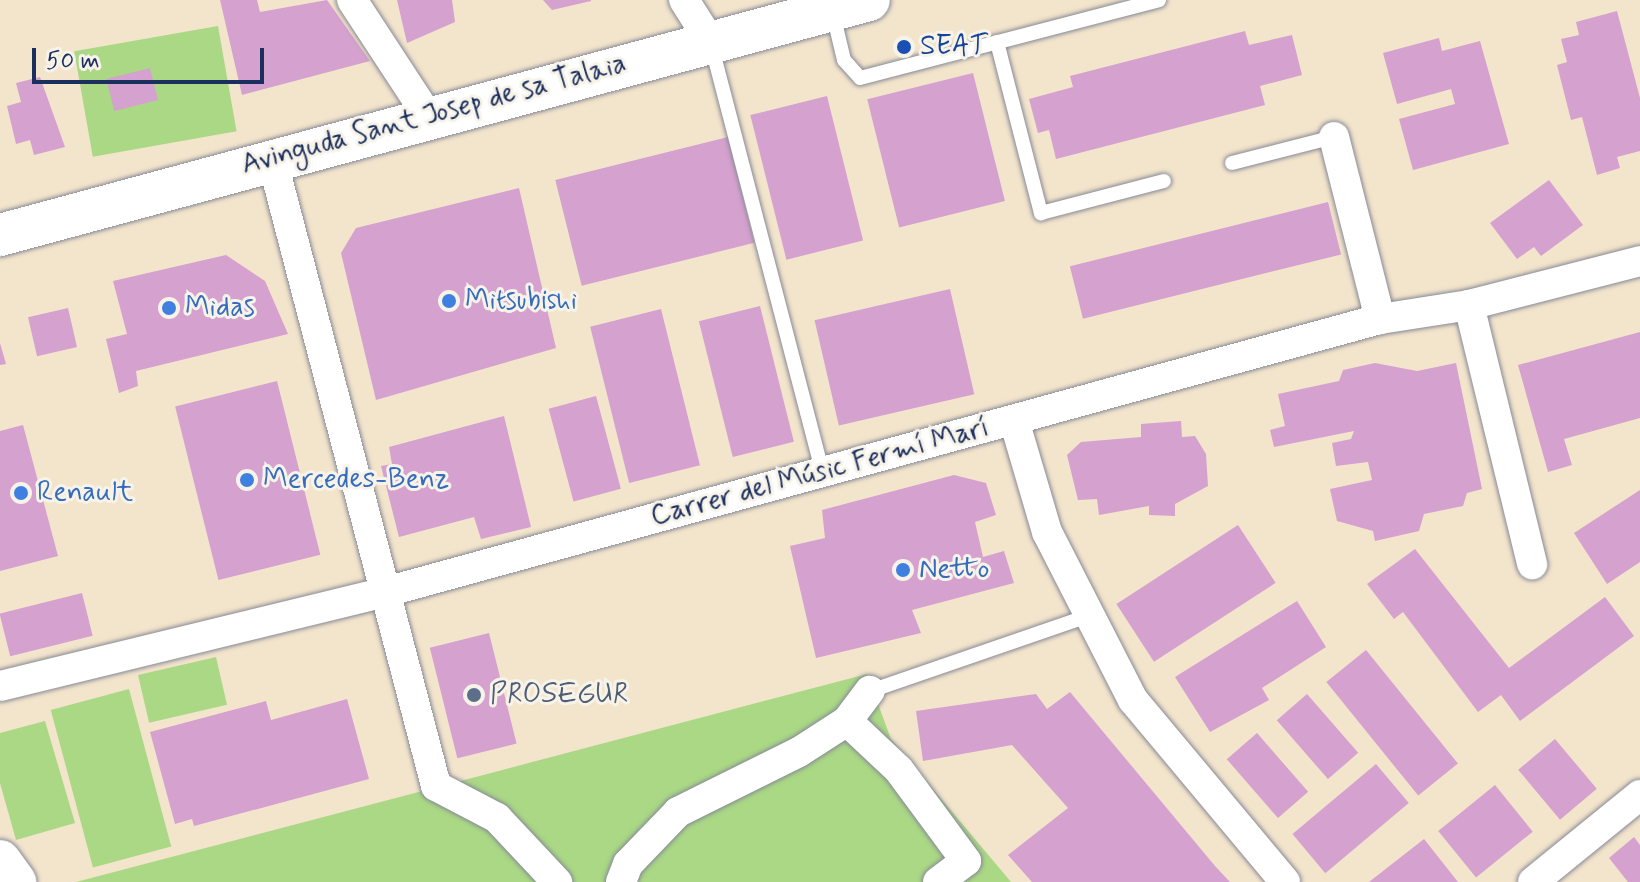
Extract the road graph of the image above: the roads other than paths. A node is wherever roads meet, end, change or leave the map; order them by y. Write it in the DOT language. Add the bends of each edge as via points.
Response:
graph roads {
  1 [pos="352,0"];
  2 [pos="684,0"];
  3 [pos="1159,0"];
  4 [pos="850,5"];
  5 [pos="710,41"];
  6 [pos="997,42"];
  7 [pos="428,116"];
  8 [pos="1334,137"];
  9 [pos="272,159"];
  10 [pos="1232,163"];
  11 [pos="1164,181"];
  12 [pos="3,226"];
  13 [pos="1640,261"];
  14 [pos="1469,305"];
  15 [pos="1380,319"];
  16 [pos="1014,420"];
  17 [pos="823,473"];
  18 [pos="1532,564"];
  19 [pos="389,591"];
  20 [pos="1085,617"];
  21 [pos="0,686"];
  22 [pos="870,691"];
  23 [pos="847,721"];
  24 [pos="1640,795"];
  25 [pos="0,861"];
  26 [pos="15,882"];
  27 [pos="557,882"];
  28 [pos="621,882"];
  29 [pos="938,882"];
  30 [pos="1285,882"];
  31 [pos="1533,882"];
  1 -- 7 [label="street"];
  2 -- 5 [label="street"];
  3 -- 6 [label="lane"];
  4 -- 5 [label="main road, Avinguda Sant Josep de sa Talaia"];
  4 -- 6 [label="lane" via="844,60 860,78"];
  5 -- 7 [label="main road, Avinguda Sant Josep de sa Talaia"];
  5 -- 17 [label="lane"];
  6 -- 11 [label="lane" via="1041,213"];
  7 -- 9 [label="main road, Avinguda Sant Josep de sa Talaia"];
  8 -- 10 [label="lane"];
  8 -- 15 [label="street"];
  9 -- 12 [label="main road, Avinguda Sant Josep de sa Talaia"];
  9 -- 19 [label="street"];
  13 -- 14 [label="street, Carrer del Músic Fermí Marí"];
  14 -- 15 [label="street, Carrer del Músic Fermí Marí"];
  14 -- 18 [label="street"];
  15 -- 16 [label="street, Carrer del Músic Fermí Marí"];
  16 -- 17 [label="street, Carrer del Músic Fermí Marí"];
  16 -- 20 [label="street" via="1047,532"];
  17 -- 19 [label="street, Carrer del Músic Fermí Marí"];
  19 -- 21 [label="street, Carrer del Músic Fermí Marí"];
  19 -- 27 [label="street" via="436,786 497,818"];
  20 -- 22 [label="lane"];
  20 -- 30 [label="street" via="1133,700"];
  22 -- 23 [label="street"];
  23 -- 28 [label="street" via="678,812 628,864"];
  23 -- 29 [label="street" via="899,770 966,861"];
  24 -- 31 [label="street"];
  25 -- 26 [label="main road"];
}
